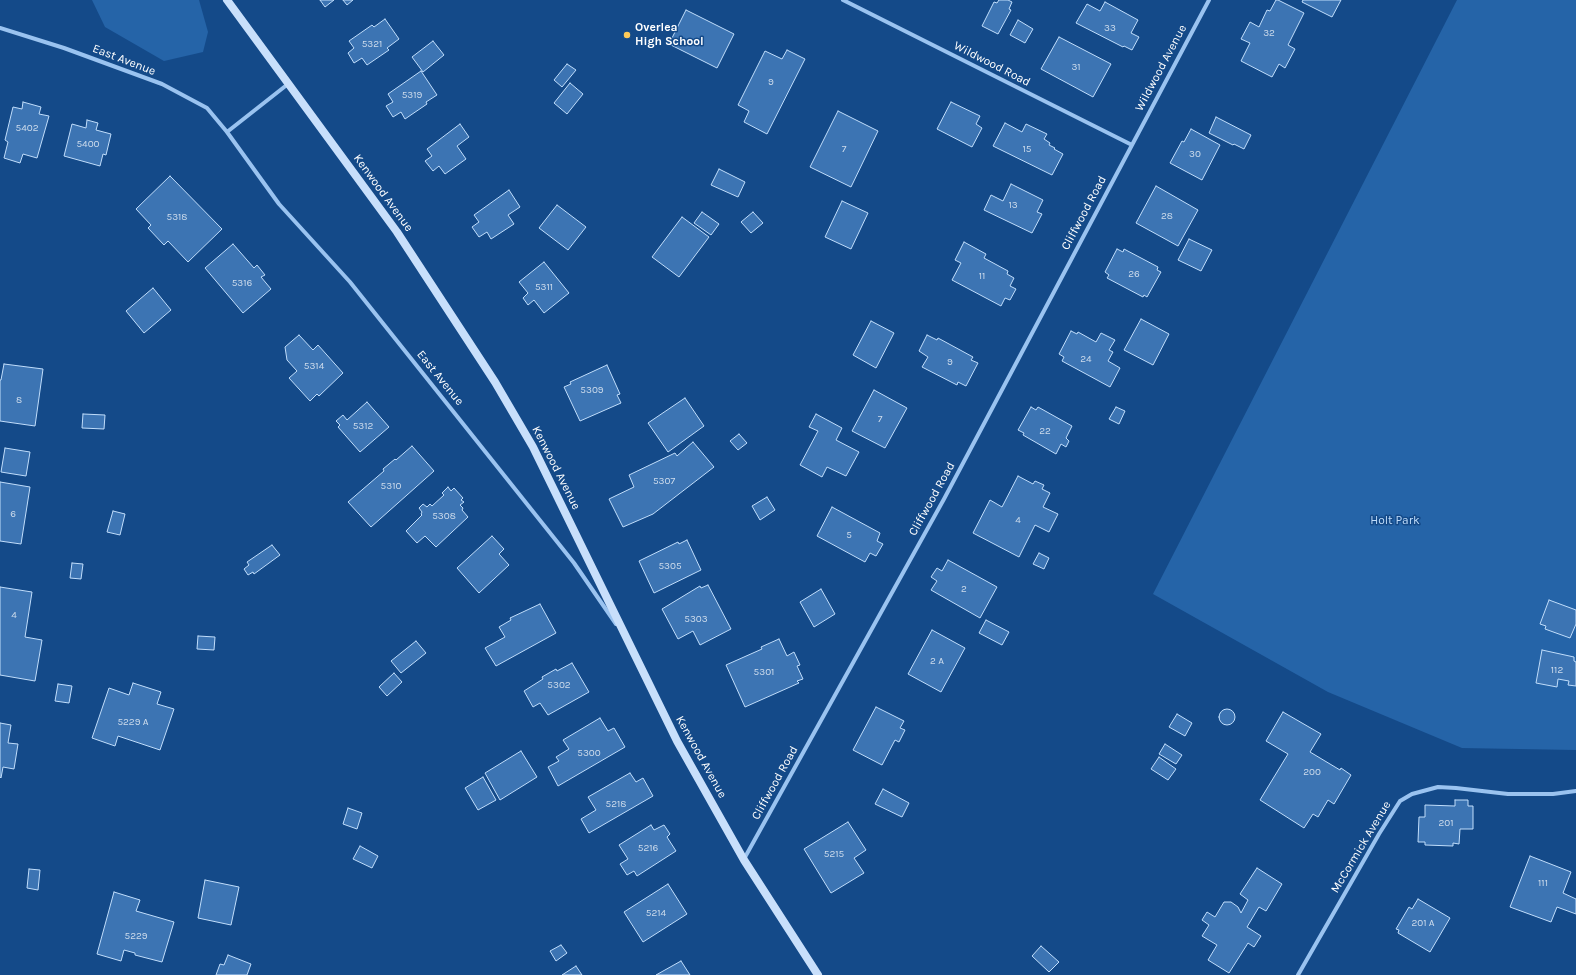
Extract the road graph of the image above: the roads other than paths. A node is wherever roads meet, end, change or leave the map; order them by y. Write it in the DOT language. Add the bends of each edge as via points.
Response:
graph roads {
  1 [pos="227,0"];
  2 [pos="843,0"];
  3 [pos="1209,0"];
  4 [pos="0,28"];
  5 [pos="289,84"];
  6 [pos="227,132"];
  7 [pos="1132,145"];
  8 [pos="629,643"];
  9 [pos="1576,791"];
  10 [pos="744,860"];
  11 [pos="818,975"];
  12 [pos="1298,975"];
  1 -- 5 [label="main road, Kenwood Avenue"];
  2 -- 7 [label="street, Wildwood Road"];
  3 -- 7 [label="street, Wildwood Avenue"];
  4 -- 6 [label="street, East Avenue" via="64,48 162,84 207,108"];
  5 -- 6 [label="street"];
  5 -- 8 [label="main road, Kenwood Avenue" via="397,232 495,382 534,447"];
  6 -- 8 [label="street, East Avenue" via="279,204 350,282 574,563"];
  7 -- 10 [label="street, Cliffwood Road" via="944,499"];
  8 -- 10 [label="main road, Kenwood Avenue" via="677,741"];
  9 -- 12 [label="street, McCormick Avenue" via="1508,794 1438,787 1412,794 1400,801"];
  10 -- 11 [label="main road, Kenwood Avenue"];
}
